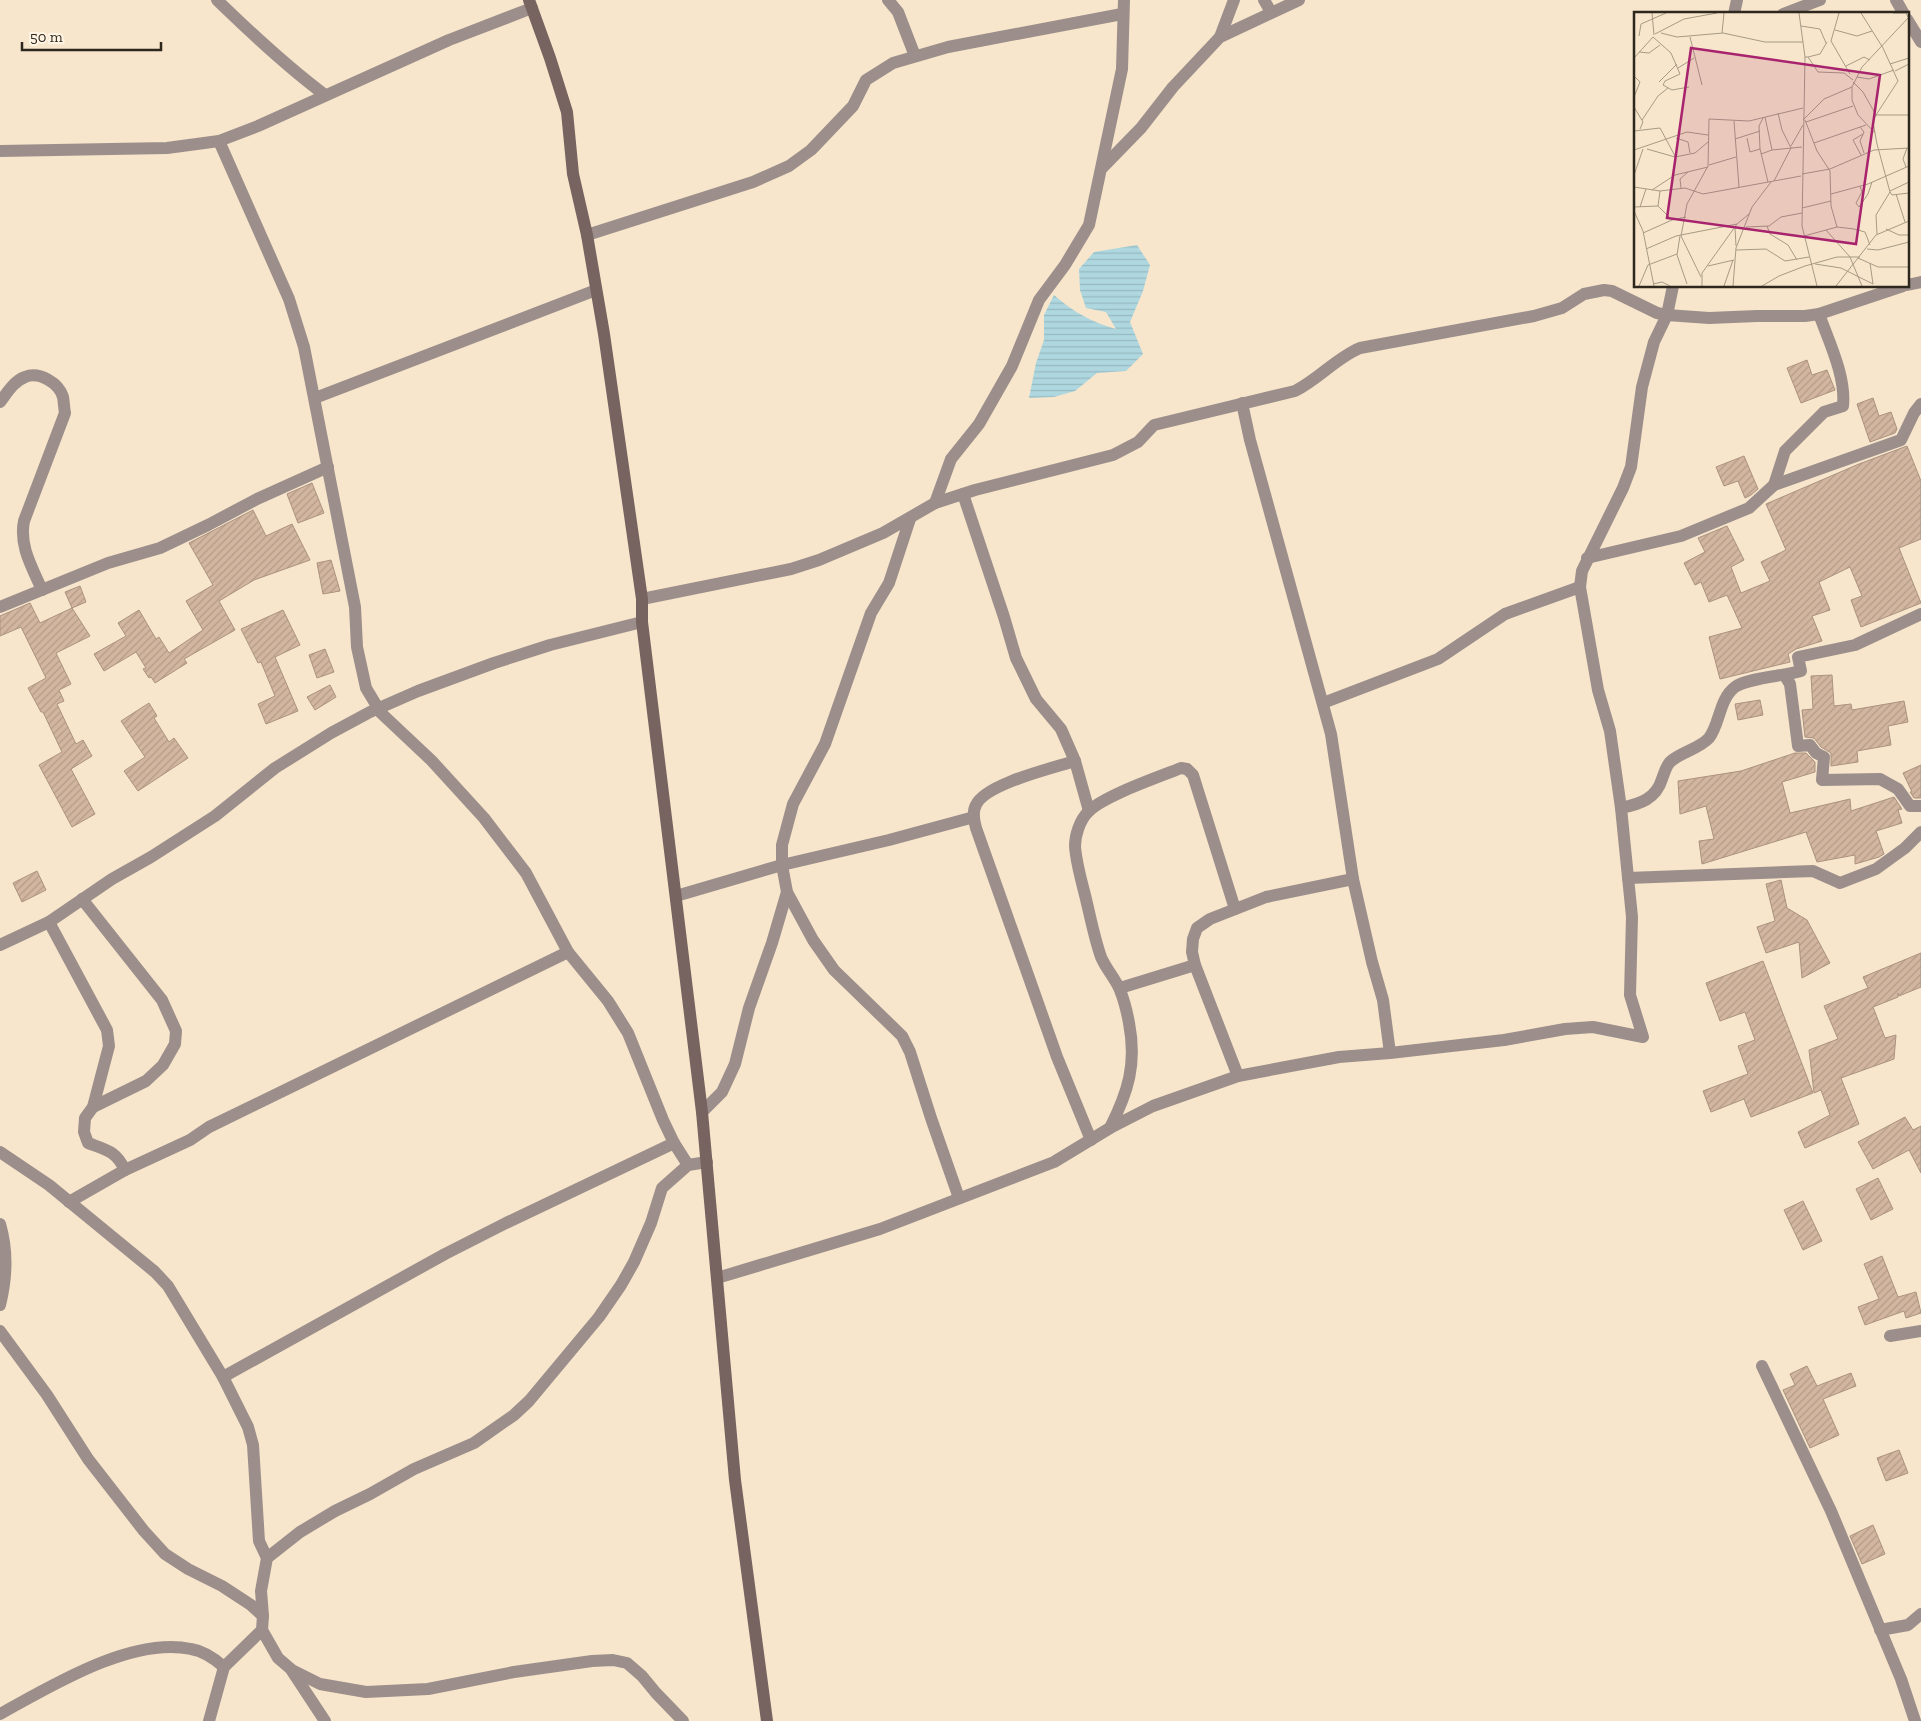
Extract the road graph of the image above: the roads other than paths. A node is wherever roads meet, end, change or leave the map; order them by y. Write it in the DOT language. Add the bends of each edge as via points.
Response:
graph roads {
  1 [pos="217,0"];
  2 [pos="888,0"];
  3 [pos="1124,0"];
  4 [pos="1234,0"];
  5 [pos="1264,0"];
  6 [pos="1299,0"];
  7 [pos="1820,0"];
  8 [pos="1896,0"];
  9 [pos="531,4"];
  10 [pos="1270,12"];
  11 [pos="1788,12"];
  12 [pos="1903,12"];
  13 [pos="1122,14"];
  14 [pos="1908,21"];
  15 [pos="1220,37"];
  16 [pos="1921,42"];
  17 [pos="915,56"];
  18 [pos="325,95"];
  19 [pos="220,141"];
  20 [pos="0,151"];
  21 [pos="1102,167"];
  22 [pos="587,235"];
  23 [pos="1921,282"];
  24 [pos="1908,285"];
  25 [pos="1673,288"];
  26 [pos="1897,288"];
  27 [pos="596,290"];
  28 [pos="1819,314"];
  29 [pos="1667,315"];
  30 [pos="315,398"];
  31 [pos="0,402"];
  32 [pos="1242,403"];
  33 [pos="1921,404"];
  34 [pos="328,467"];
  35 [pos="1774,485"];
  36 [pos="963,494"];
  37 [pos="935,503"];
  38 [pos="910,519"];
  39 [pos="1587,558"];
  40 [pos="1580,587"];
  41 [pos="42,590"];
  42 [pos="642,599"];
  43 [pos="0,607"];
  44 [pos="1921,614"];
  45 [pos="642,622"];
  46 [pos="1785,676"];
  47 [pos="1323,703"];
  48 [pos="378,708"];
  49 [pos="1075,761"];
  50 [pos="1921,806"];
  51 [pos="1621,808"];
  52 [pos="1089,811"];
  53 [pos="974,817"];
  54 [pos="1921,832"];
  55 [pos="782,864"];
  56 [pos="1628,878"];
  57 [pos="1353,879"];
  58 [pos="787,892"];
  59 [pos="676,896"];
  60 [pos="82,899"];
  61 [pos="1234,909"];
  62 [pos="49,922"];
  63 [pos="0,945"];
  64 [pos="568,952"];
  65 [pos="1195,965"];
  66 [pos="1120,988"];
  67 [pos="1390,1053"];
  68 [pos="1238,1076"];
  69 [pos="93,1107"];
  70 [pos="702,1112"];
  71 [pos="1110,1128"];
  72 [pos="1091,1140"];
  73 [pos="674,1143"];
  74 [pos="0,1152"];
  75 [pos="707,1162"];
  76 [pos="688,1165"];
  77 [pos="125,1170"];
  78 [pos="959,1198"];
  79 [pos="69,1202"];
  80 [pos="0,1224"];
  81 [pos="717,1278"];
  82 [pos="0,1305"];
  83 [pos="0,1331"];
  84 [pos="1921,1331"];
  85 [pos="1890,1336"];
  86 [pos="1762,1366"];
  87 [pos="223,1377"];
  88 [pos="267,1558"];
  89 [pos="1921,1614"];
  90 [pos="263,1616"];
  91 [pos="262,1630"];
  92 [pos="1880,1630"];
  93 [pos="224,1667"];
  94 [pos="292,1670"];
  95 [pos="0,1714"];
  96 [pos="209,1721"];
  97 [pos="325,1721"];
  98 [pos="683,1721"];
  99 [pos="767,1721"];
  100 [pos="1915,1721"];
  1 -- 18 [label="street" via="260,42"];
  2 -- 17 [label="street" via="898,12"];
  3 -- 13 [label="street"];
  4 -- 15 [label="street"];
  5 -- 10 [label="street"];
  6 -- 10 [label="street"];
  7 -- 11 [label="street"];
  8 -- 12 [label="street"];
  9 -- 18 [label="street"];
  9 -- 22 [label="street" via="567,112 573,174"];
  10 -- 15 [label="street"];
  13 -- 17 [label="street"];
  13 -- 21 [label="street" via="1122,69"];
  14 -- 16 [label="street"];
  15 -- 21 [label="street" via="1173,87 1141,128"];
  17 -- 22 [label="street" via="893,63 866,80 853,106 811,150 789,166 753,182"];
  18 -- 19 [label="street"];
  19 -- 20 [label="street" via="167,148"];
  19 -- 30 [label="street" via="289,299"];
  21 -- 37 [label="street" via="1089,225 1040,300 1012,366 979,424 951,459"];
  22 -- 27 [label="street"];
  23 -- 24 [label="street"];
  25 -- 29 [label="street"];
  26 -- 28 [label="street"];
  27 -- 30 [label="street"];
  27 -- 42 [label="street"];
  28 -- 29 [label="street" via="1788,318"];
  28 -- 35 [label="street" via="1836,365 1844,396 1843,406 1824,412 1785,451"];
  29 -- 32 [label="street" via="1612,291 1592,292 1562,308 1534,316 1360,348 1295,390"];
  29 -- 39 [label="street" via="1654,342 1642,387 1631,467"];
  30 -- 34 [label="street"];
  31 -- 41 [label="street" via="16,382 26,376 40,375 52,382 63,395 65,413 22,533 24,548"];
  32 -- 36 [label="street" via="1154,425 1138,442 1114,455"];
  32 -- 47 [label="street"];
  33 -- 35 [label="street" via="1901,440"];
  34 -- 41 [label="street" via="264,495 168,545 108,563"];
  34 -- 48 [label="street" via="355,606 357,647 366,688"];
  35 -- 39 [label="street" via="1749,508 1681,536"];
  36 -- 37 [label="street"];
  36 -- 49 [label="street" via="1016,658 1036,700 1060,729"];
  37 -- 38 [label="street"];
  38 -- 42 [label="street" via="883,533 790,568"];
  38 -- 55 [label="street" via="889,583 871,613 825,744 793,804 782,844"];
  39 -- 40 [label="street"];
  40 -- 47 [label="street" via="1505,614 1438,659"];
  40 -- 51 [label="street" via="1598,690 1610,731"];
  41 -- 43 [label="street"];
  42 -- 45 [label="street"];
  44 -- 46 [label="street" via="1856,644 1798,657 1802,671"];
  45 -- 48 [label="street" via="550,645 460,675"];
  45 -- 59 [label="street"];
  46 -- 50 [label="street" via="1790,684 1798,746 1810,744 1816,754 1824,757 1822,780 1880,779 1898,789 1910,806"];
  46 -- 51 [label="street" via="1756,679 1734,688 1724,700 1709,738 1668,763 1660,787 1648,799"];
  47 -- 57 [label="street" via="1331,734"];
  48 -- 60 [label="street" via="275,768 216,816"];
  48 -- 64 [label="street" via="431,760 499,836 526,873"];
  49 -- 52 [label="street"];
  49 -- 53 [label="street" via="1017,779 986,793 976,805"];
  51 -- 56 [label="street"];
  52 -- 61 [label="street" via="1150,780 1181,768 1187,769 1192,775"];
  52 -- 66 [label="street" via="1080,823 1075,845 1102,958"];
  53 -- 55 [label="street"];
  53 -- 72 [label="street" via="1057,1057"];
  54 -- 56 [label="street" via="1876,869 1840,883 1812,871"];
  55 -- 58 [label="street"];
  55 -- 59 [label="street"];
  56 -- 67 [label="street" via="1632,917 1630,995 1643,1037 1593,1027"];
  57 -- 61 [label="street" via="1266,897"];
  57 -- 67 [label="street" via="1383,1000"];
  58 -- 70 [label="street" via="749,1008 735,1064 722,1092"];
  58 -- 78 [label="street" via="813,940 834,970 902,1036"];
  59 -- 70 [label="street"];
  60 -- 62 [label="street"];
  60 -- 69 [label="street" via="162,1000 176,1031 175,1044 163,1066 146,1081"];
  61 -- 65 [label="street" via="1197,928 1192,952"];
  62 -- 63 [label="street"];
  62 -- 69 [label="street" via="107,1030 110,1046"];
  64 -- 73 [label="street" via="608,1001 628,1033"];
  64 -- 77 [label="street"];
  65 -- 66 [label="street"];
  65 -- 68 [label="street"];
  66 -- 71 [label="street" via="1129,1023 1132,1070 1123,1102"];
  67 -- 68 [label="street" via="1340,1057"];
  68 -- 71 [label="street" via="1153,1106"];
  69 -- 77 [label="street" via="85,1118 84,1132 88,1143 109,1150 120,1158"];
  70 -- 75 [label="street"];
  71 -- 72 [label="street"];
  72 -- 78 [label="street" via="1054,1162"];
  73 -- 76 [label="street"];
  73 -- 87 [label="street" via="445,1254"];
  74 -- 79 [label="street" via="49,1184"];
  75 -- 76 [label="street"];
  75 -- 81 [label="street"];
  76 -- 88 [label="street" via="662,1188 651,1223 621,1285 529,1402 474,1443 414,1468 335,1511 300,1532"];
  77 -- 79 [label="street"];
  78 -- 81 [label="street" via="880,1229"];
  79 -- 87 [label="street" via="168,1286"];
  80 -- 82 [label="street" via="7,1266"];
  81 -- 99 [label="street" via="735,1480"];
  83 -- 90 [label="street" via="88,1458 144,1531 166,1554 222,1586"];
  84 -- 85 [label="street"];
  86 -- 92 [label="street" via="1831,1511"];
  87 -- 88 [label="street" via="248,1427 253,1445 259,1541"];
  88 -- 90 [label="street" via="261,1591"];
  89 -- 92 [label="street" via="1908,1625"];
  90 -- 91 [label="street"];
  91 -- 93 [label="street"];
  91 -- 94 [label="street" via="278,1658"];
  92 -- 100 [label="street"];
  93 -- 95 [label="street" via="213,1657 192,1649 159,1646 109,1659"];
  93 -- 96 [label="street"];
  94 -- 97 [label="street"];
  94 -- 98 [label="street" via="320,1684 366,1692 428,1689 514,1672 613,1660 627,1663 642,1676"];
}
